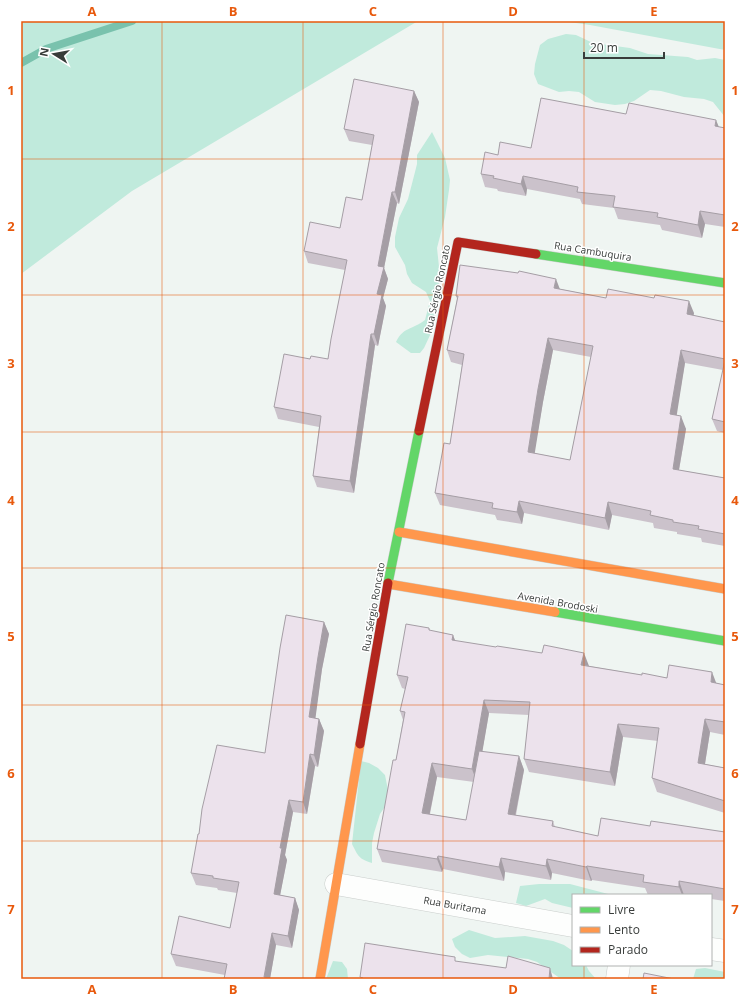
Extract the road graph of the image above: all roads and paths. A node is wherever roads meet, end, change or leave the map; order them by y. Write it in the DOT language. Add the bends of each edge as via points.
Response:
graph roads {
  1 [pos="458,242"];
  2 [pos="725,283"];
  3 [pos="398,532"];
  4 [pos="388,584"];
  5 [pos="725,589"];
  6 [pos="725,641"];
  7 [pos="336,884"];
  8 [pos="572,926"];
  9 [pos="712,949"];
  10 [pos="725,951"];
  11 [pos="619,966"];
  12 [pos="320,979"];
  13 [pos="617,979"];
  1 -- 2 [label="street, Rua Cambuquira"];
  1 -- 3 [label="street, Rua Sérgio Roncato"];
  3 -- 4 [label="street, Rua Sérgio Roncato"];
  3 -- 5 [label="street"];
  4 -- 6 [label="street, Avenida Brodoski"];
  4 -- 7 [label="street, Rua Sérgio Roncato"];
  7 -- 8 [label="street, Rua Buritama"];
  7 -- 12 [label="street, Rua Sérgio Roncato"];
  9 -- 10 [label="street"];
  11 -- 13 [label="street"];
}
